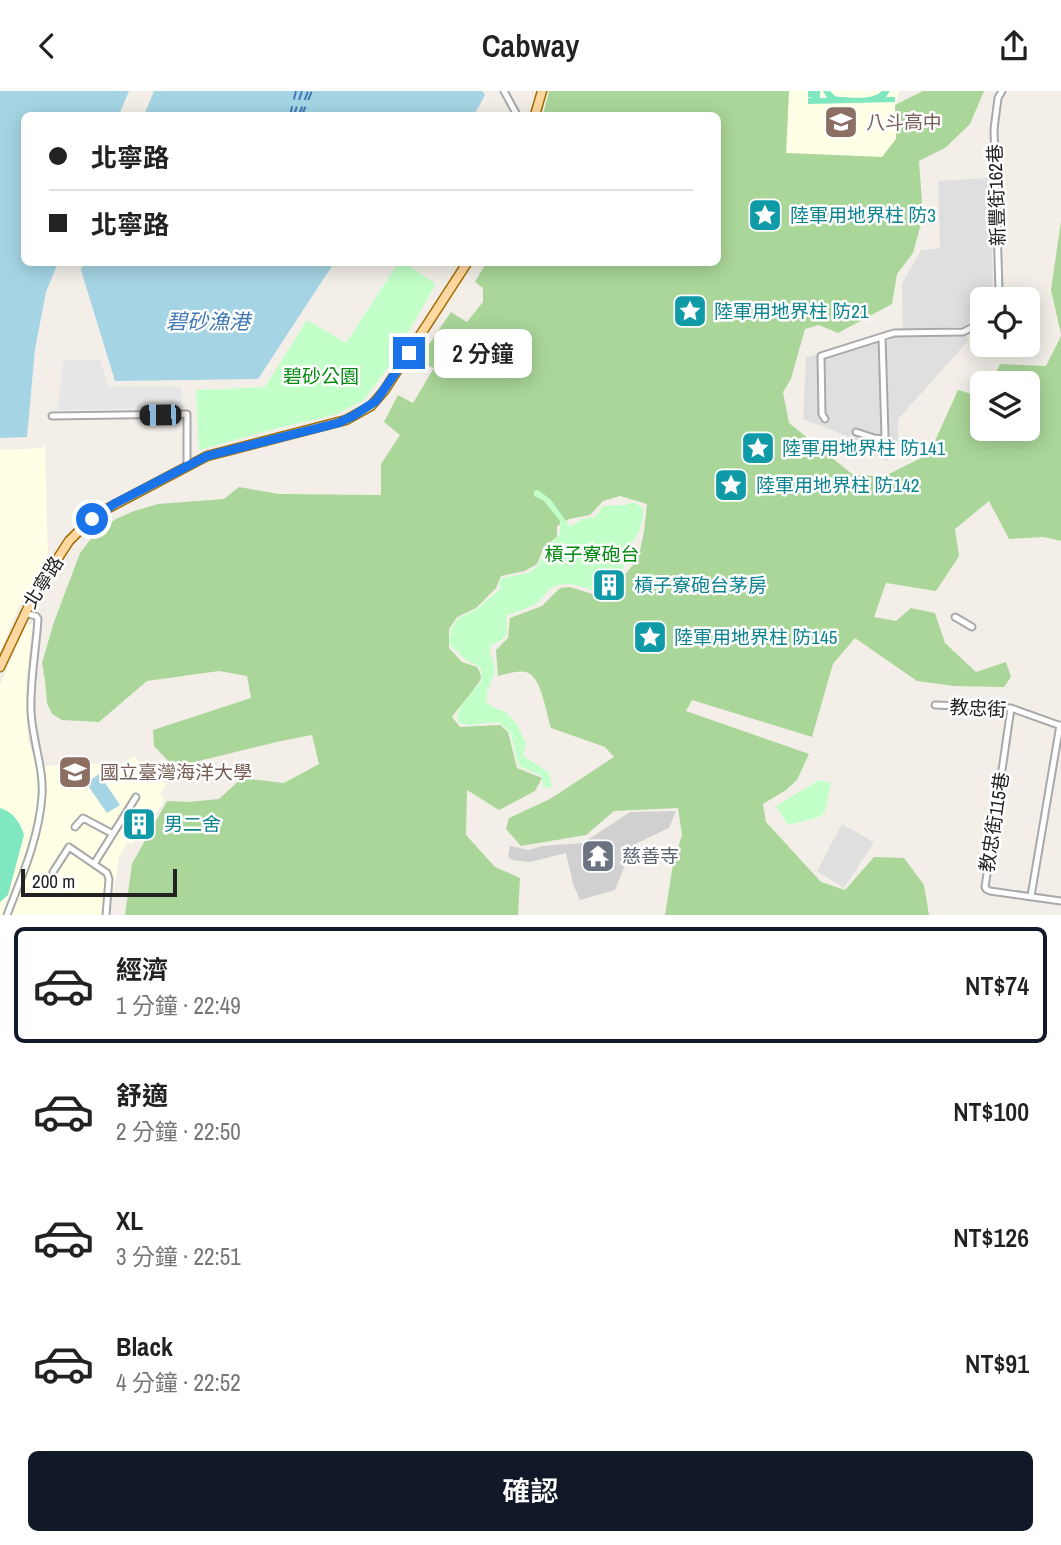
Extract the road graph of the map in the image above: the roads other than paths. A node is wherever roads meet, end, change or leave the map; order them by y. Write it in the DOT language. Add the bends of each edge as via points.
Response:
graph roads {
  1 [pos="504,91"];
  2 [pos="542,91"];
  3 [pos="1002,91"];
  4 [pos="515,112"];
  5 [pos="536,112"];
  6 [pos="465,266"];
  7 [pos="999,287"];
  8 [pos="970,328"];
  9 [pos="882,337"];
  10 [pos="52,416"];
  11 [pos="825,419"];
  12 [pos="856,432"];
  13 [pos="187,465"];
  14 [pos="24,613"];
  15 [pos="955,617"];
  16 [pos="972,627"];
  17 [pos="0,667"];
  18 [pos="934,705"];
  19 [pos="1011,708"];
  20 [pos="1061,725"];
  21 [pos="136,797"];
  22 [pos="75,827"];
  23 [pos="113,834"];
  24 [pos="94,864"];
  25 [pos="53,872"];
  26 [pos="1031,896"];
  27 [pos="1061,901"];
  28 [pos="8,915"];
  29 [pos="106,915"];
  1 -- 4 [label="street"];
  2 -- 5 [label="main road"];
  3 -- 7 [label="street, 新豐街162巷" via="994,129"];
  6 -- 13 [label="main road, 北寧路" via="371,406 338,423 218,452"];
  8 -- 9 [label="street"];
  9 -- 11 [label="street" via="821,356"];
  9 -- 12 [label="street" via="885,436 878,439"];
  10 -- 13 [label="street" via="187,414"];
  13 -- 14 [label="main road, 北寧路" via="114,504 75,534"];
  14 -- 17 [label="main road, 北寧路"];
  14 -- 28 [label="street" via="38,619 31,713 42,795 35,839"];
  15 -- 16 [label="street"];
  18 -- 19 [label="street, 教忠街"];
  19 -- 20 [label="street, 教忠街"];
  19 -- 26 [label="street, 教忠街115巷" via="985,887"];
  20 -- 26 [label="street"];
  21 -- 23 [label="street"];
  22 -- 23 [label="street" via="83,818"];
  23 -- 24 [label="street"];
  24 -- 25 [label="street" via="69,847"];
  24 -- 29 [label="street" via="109,879"];
  26 -- 27 [label="street"];
}
